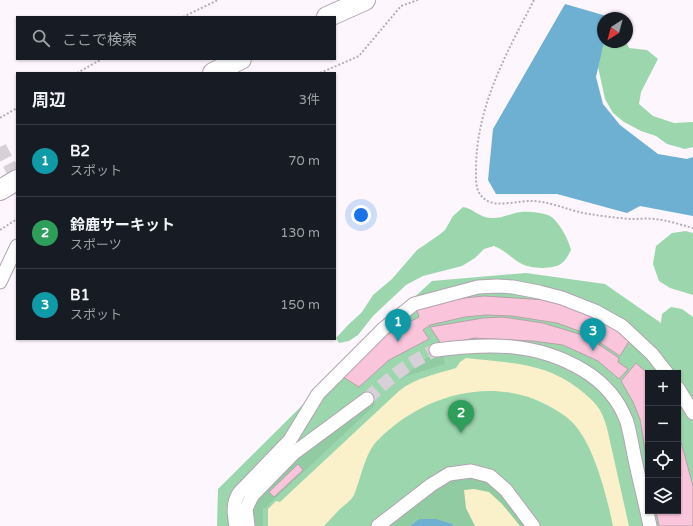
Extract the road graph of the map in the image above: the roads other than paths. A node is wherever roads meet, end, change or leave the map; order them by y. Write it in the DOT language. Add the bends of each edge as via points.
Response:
graph roads {
  1 [pos="365,0"];
  2 [pos="329,16"];
  3 [pos="239,60"];
  4 [pos="215,72"];
  5 [pos="16,168"];
  6 [pos="0,176"];
  7 [pos="16,181"];
  8 [pos="0,190"];
  9 [pos="16,248"];
  10 [pos="0,282"];
  11 [pos="436,350"];
  12 [pos="665,370"];
  13 [pos="681,393"];
  14 [pos="367,399"];
  15 [pos="693,413"];
  16 [pos="236,526"];
  17 [pos="248,526"];
  18 [pos="378,526"];
  19 [pos="533,526"];
  20 [pos="650,526"];
  1 -- 2 [label="highway"];
  3 -- 4 [label="highway"];
  5 -- 6 [label="highway"];
  7 -- 8 [label="highway"];
  9 -- 10 [label="street"];
  11 -- 20 [label="street" via="490,346 535,350 571,363 600,382 615,400 627,422"];
  12 -- 16 [label="street" via="652,354 622,326 595,311 547,294 513,287 478,287 414,304 383,329 318,394 290,440 239,493 233,507"];
  13 -- 15 [label="street"];
  14 -- 17 [label="street" via="294,453 252,496 246,509"];
  18 -- 19 [label="street" via="449,474 471,472 490,476 506,490"];
}
